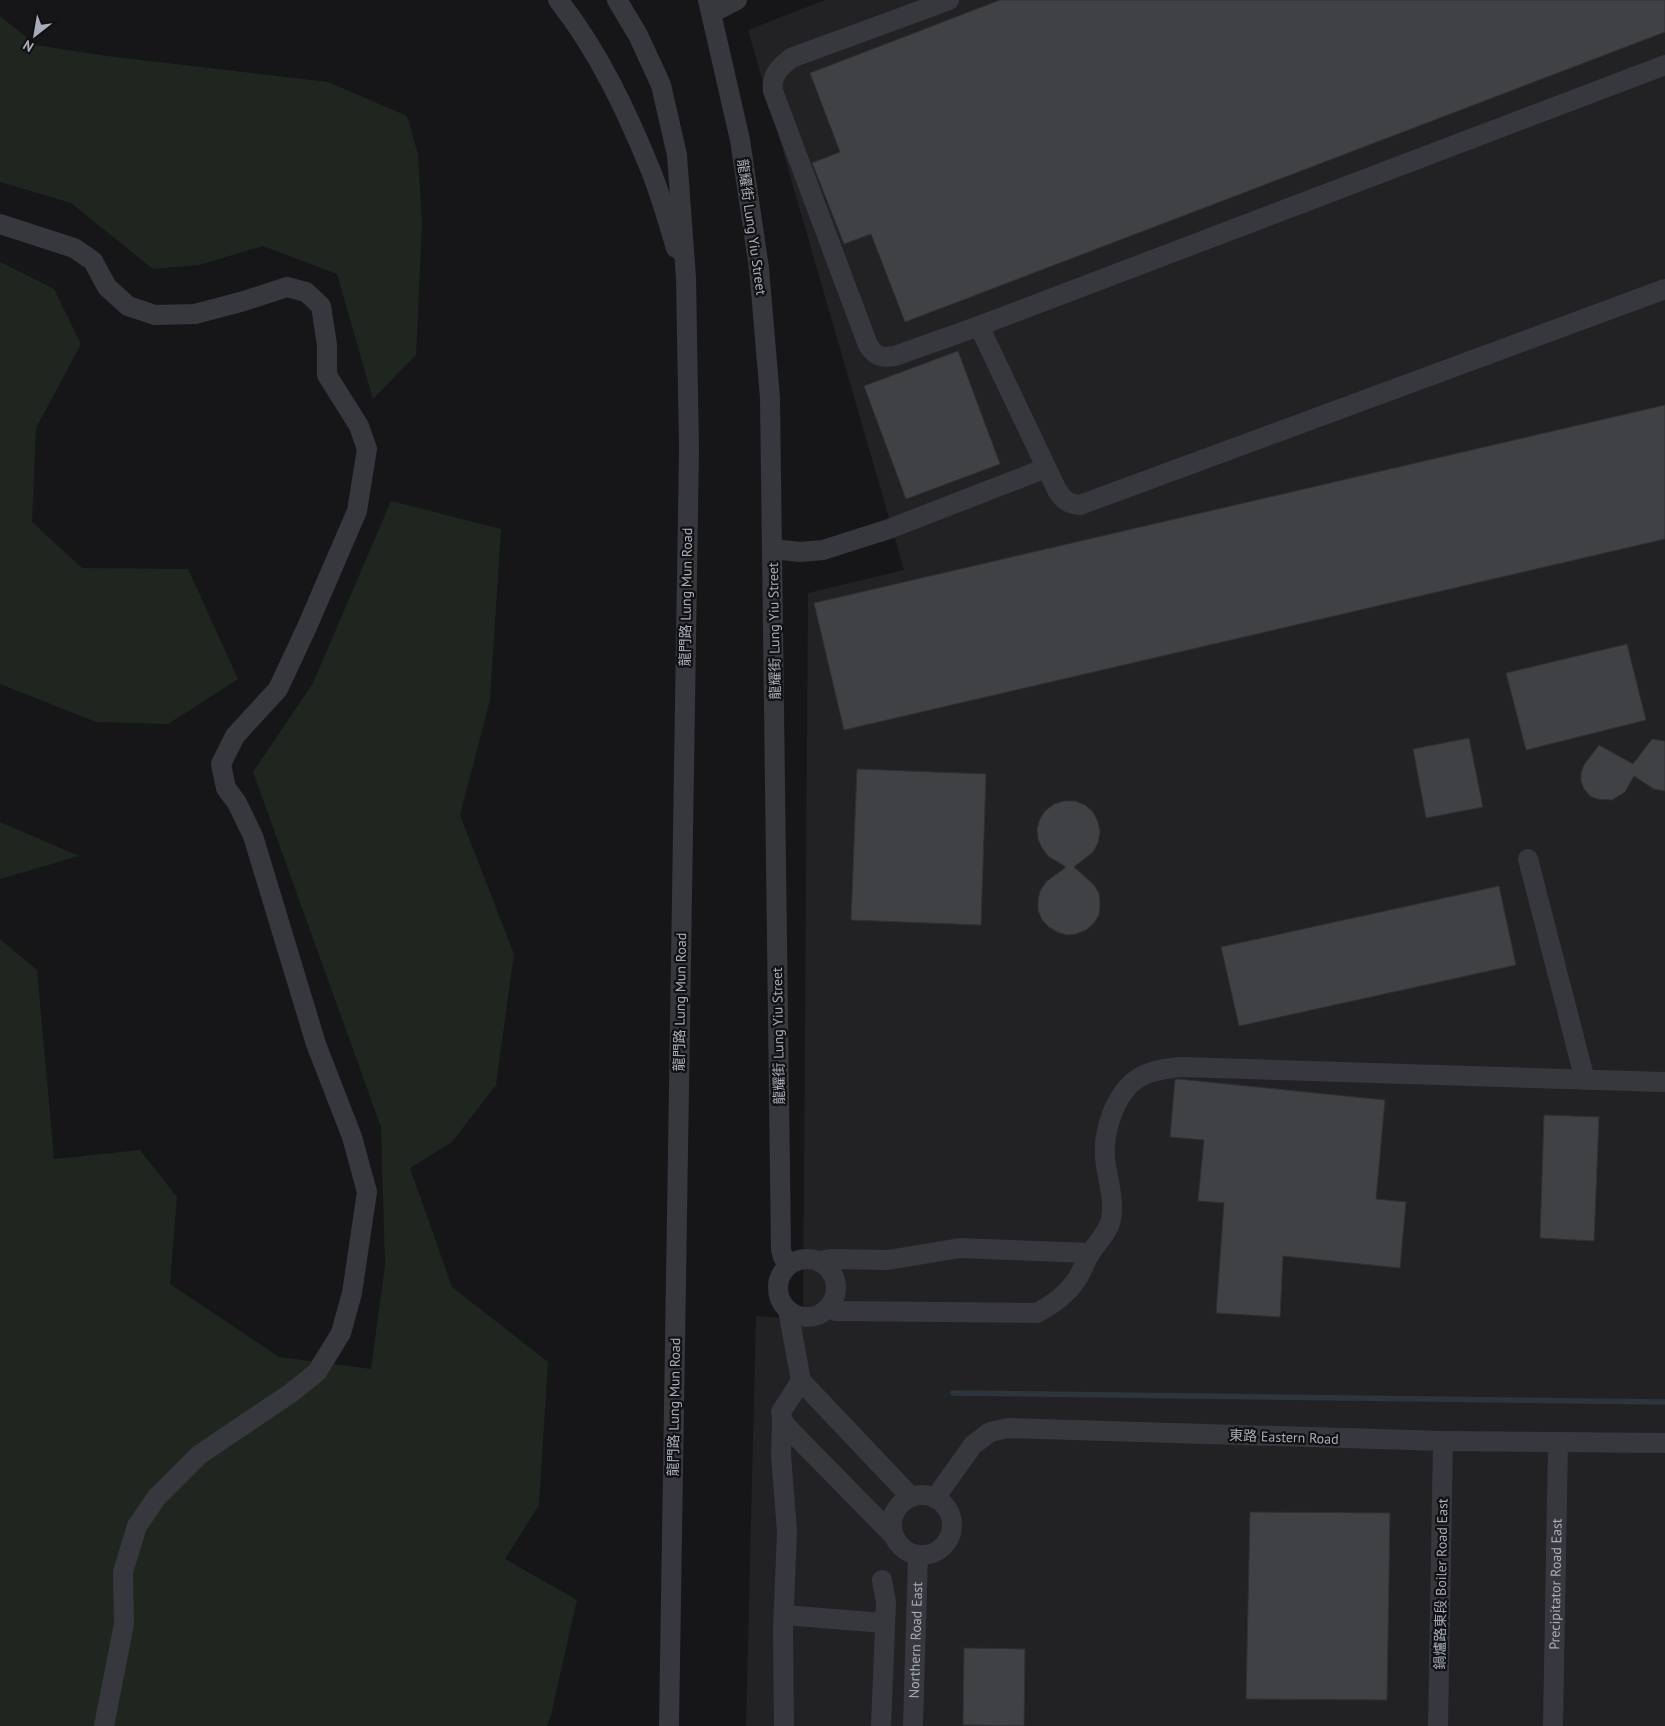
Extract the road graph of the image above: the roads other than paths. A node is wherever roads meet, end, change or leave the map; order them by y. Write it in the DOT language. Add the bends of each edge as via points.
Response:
graph roads {
  1 [pos="558,0"];
  2 [pos="617,0"];
  3 [pos="737,0"];
  4 [pos="949,0"];
  5 [pos="710,7"];
  6 [pos="1665,65"];
  7 [pos="0,224"];
  8 [pos="686,278"];
  9 [pos="1665,289"];
  10 [pos="979,326"];
  11 [pos="1046,468"];
  12 [pos="773,549"];
  13 [pos="1528,859"];
  14 [pos="1585,1080"];
  15 [pos="1665,1082"];
  16 [pos="1090,1253"];
  17 [pos="820,1261"];
  18 [pos="788,1265"];
  19 [pos="829,1308"];
  20 [pos="788,1310"];
  21 [pos="801,1381"];
  22 [pos="782,1420"];
  23 [pos="1443,1441"];
  24 [pos="1558,1442"];
  25 [pos="1665,1443"];
  26 [pos="911,1497"];
  27 [pos="934,1498"];
  28 [pos="895,1537"];
  29 [pos="918,1555"];
  30 [pos="882,1580"];
  31 [pos="784,1615"];
  32 [pos="884,1623"];
  33 [pos="104,1726"];
  34 [pos="669,1726"];
  35 [pos="784,1726"];
  36 [pos="881,1726"];
  37 [pos="913,1726"];
  38 [pos="1438,1726"];
  39 [pos="1553,1726"];
  1 -- 8 [label="street, 龍門路 Lung Mun Road" via="575,21 615,91 651,172"];
  2 -- 8 [label="street, 龍門路 Lung Mun Road" via="638,35 661,85 677,155"];
  3 -- 5 [label="street"];
  4 -- 10 [label="street" via="791,58 773,76 772,91 864,336 873,352 883,358 895,356"];
  5 -- 12 [label="street, 龍耀街 Lung Yiu Street" via="740,140 759,268 770,398"];
  6 -- 10 [label="street"];
  7 -- 33 [label="street" via="74,248 93,261 108,287 128,306 155,315 195,314 287,287 306,292 321,306 327,346 327,376 359,426 367,449 357,511 307,627 278,689 235,736 221,764 226,788 253,836 316,1044 352,1137 367,1192 352,1293 341,1334 317,1372 199,1455 157,1497 138,1526 123,1572 124,1624"];
  8 -- 34 [label="street, 龍門路 Lung Mun Road" via="689,449"];
  9 -- 11 [label="street" via="1091,502 1080,505 1062,499"];
  10 -- 11 [label="street"];
  11 -- 12 [label="street" via="889,529 823,550"];
  12 -- 18 [label="street, 龍耀街 Lung Yiu Street" via="781,1250"];
  13 -- 14 [label="street"];
  14 -- 15 [label="street"];
  14 -- 16 [label="street" via="1180,1067 1157,1070 1139,1078 1114,1109 1106,1133 1105,1157 1111,1221"];
  16 -- 17 [label="street" via="960,1248 888,1260"];
  16 -- 19 [label="street" via="1075,1282 1056,1303 1037,1313 836,1311"];
  17 -- 18 [label="street" via="801,1259"];
  17 -- 19 [label="street" via="828,1267 836,1284 836,1294"];
  18 -- 20 [label="street" via="779,1277 777,1287 778,1296"];
  19 -- 20 [label="street" via="809,1318"];
  20 -- 21 [label="street"];
  21 -- 22 [label="street" via="781,1412"];
  21 -- 26 [label="street"];
  22 -- 28 [label="street"];
  22 -- 31 [label="street" via="781,1455 787,1532"];
  23 -- 24 [label="street, 東路 Eastern Road"];
  23 -- 27 [label="street, 東路 Eastern Road" via="1008,1428 990,1432 973,1445"];
  23 -- 38 [label="street, 鍋爐路東段 Boiler Road East"];
  24 -- 25 [label="street, 東路 Eastern Road"];
  24 -- 39 [label="street, Precipitator Road East"];
  26 -- 27 [label="street" via="927,1495"];
  26 -- 28 [label="street" via="896,1509 892,1518"];
  27 -- 29 [label="street" via="948,1510 952,1529 944,1546"];
  28 -- 29 [label="street" via="904,1548"];
  29 -- 37 [label="street, Northern Road East"];
  30 -- 32 [label="street" via="886,1602"];
  31 -- 32 [label="street"];
  31 -- 35 [label="street"];
  32 -- 36 [label="street"];
}
